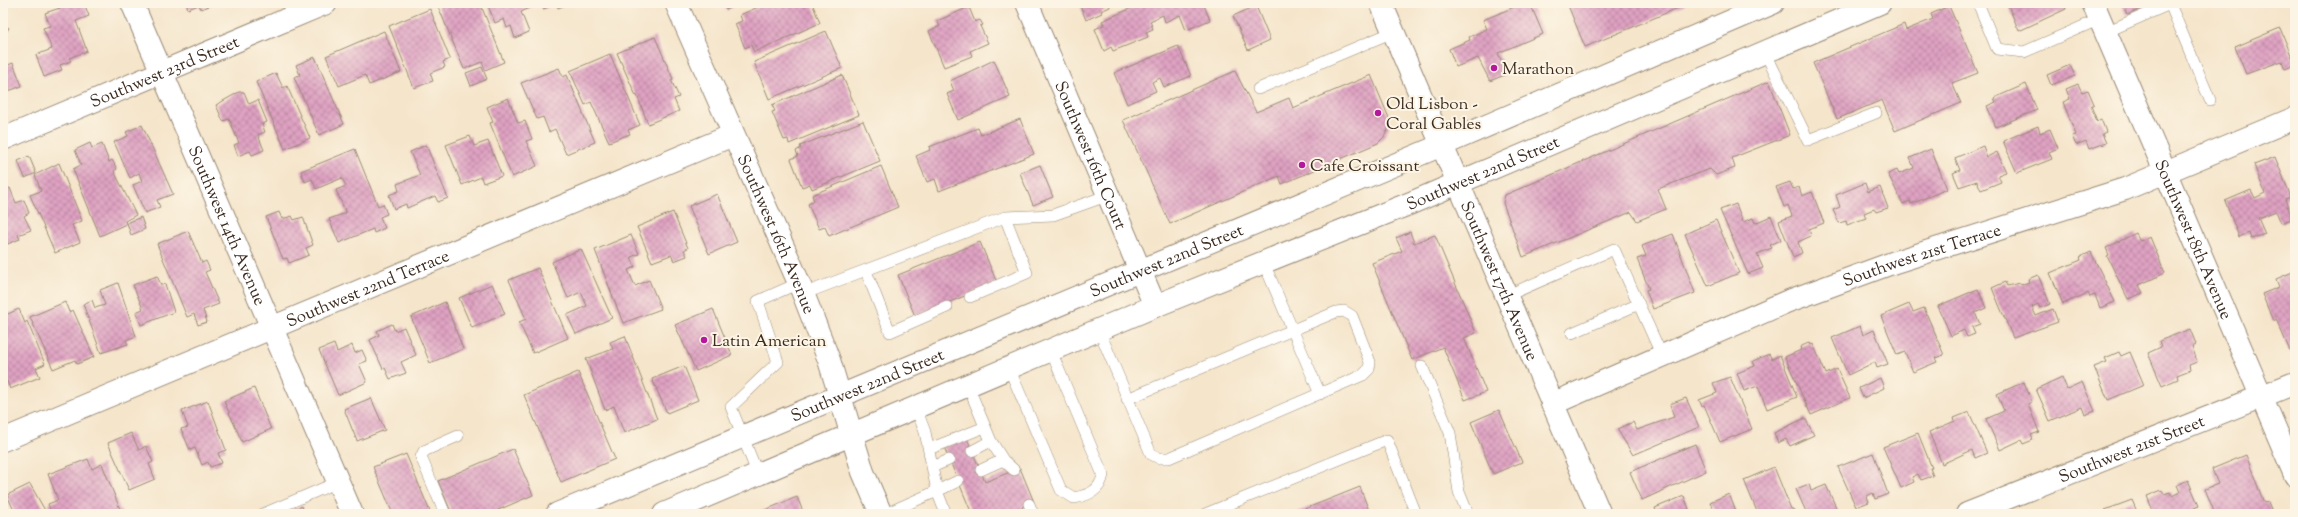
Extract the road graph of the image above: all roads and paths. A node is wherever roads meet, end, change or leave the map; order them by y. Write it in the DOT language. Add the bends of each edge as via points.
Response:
graph roads {
  1 [pos="132,3"];
  2 [pos="326,3"];
  3 [pos="676,3"];
  4 [pos="1027,3"];
  5 [pos="1381,3"];
  6 [pos="1773,3"];
  7 [pos="1880,3"];
  8 [pos="1978,3"];
  9 [pos="2171,4"];
  10 [pos="2100,18"];
  11 [pos="1393,32"];
  12 [pos="1765,52"];
  13 [pos="161,71"];
  14 [pos="1258,89"];
  15 [pos="2210,100"];
  16 [pos="1876,113"];
  17 [pos="2295,118"];
  18 [pos="733,135"];
  19 [pos="3,139"];
  20 [pos="1442,145"];
  21 [pos="2167,172"];
  22 [pos="1457,183"];
  23 [pos="1109,195"];
  24 [pos="1005,217"];
  25 [pos="1263,261"];
  26 [pos="866,270"];
  27 [pos="1141,270"];
  28 [pos="801,289"];
  29 [pos="1506,296"];
  30 [pos="970,297"];
  31 [pos="1639,304"];
  32 [pos="1155,306"];
  33 [pos="947,307"];
  34 [pos="272,327"];
  35 [pos="1292,329"];
  36 [pos="1098,330"];
  37 [pos="1572,333"];
  38 [pos="1051,351"];
  39 [pos="1662,356"];
  40 [pos="1422,366"];
  41 [pos="1009,368"];
  42 [pos="2295,383"];
  43 [pos="968,386"];
  44 [pos="1320,394"];
  45 [pos="839,396"];
  46 [pos="2262,396"];
  47 [pos="1127,399"];
  48 [pos="1552,404"];
  49 [pos="916,408"];
  50 [pos="985,427"];
  51 [pos="458,436"];
  52 [pos="742,436"];
  53 [pos="851,436"];
  54 [pos="3,440"];
  55 [pos="991,441"];
  56 [pos="929,449"];
  57 [pos="972,451"];
  58 [pos="950,460"];
  59 [pos="1003,460"];
  60 [pos="932,467"];
  61 [pos="981,470"];
  62 [pos="1014,470"];
  63 [pos="758,475"];
  64 [pos="2295,475"];
  65 [pos="958,481"];
  66 [pos="338,482"];
  67 [pos="937,491"];
  68 [pos="263,514"];
  69 [pos="352,514"];
  70 [pos="446,514"];
  71 [pos="557,514"];
  72 [pos="664,514"];
  73 [pos="881,514"];
  74 [pos="885,514"];
  75 [pos="946,514"];
  76 [pos="1205,514"];
  77 [pos="1416,514"];
  78 [pos="1468,514"];
  79 [pos="1600,514"];
  80 [pos="1967,514"];
  1 -- 13 [label="street, Southwest 14th Avenue"];
  2 -- 13 [label="street, Southwest 23rd Street"];
  3 -- 18 [label="street, Southwest 16th Avenue"];
  4 -- 23 [label="street, Southwest 16th Court"];
  5 -- 11 [label="street, Southwest 17th Avenue"];
  6 -- 20 [label="street, Southwest 22nd Street"];
  7 -- 12 [label="street, Southwest 22nd Street"];
  8 -- 10 [label="lane" via="1997,49 2024,52"];
  9 -- 10 [label="lane"];
  9 -- 15 [label="lane"];
  10 -- 21 [label="street, Southwest 18th Avenue"];
  11 -- 14 [label="lane"];
  11 -- 20 [label="street, Southwest 17th Avenue"];
  12 -- 16 [label="lane" via="1808,140"];
  12 -- 22 [label="street, Southwest 22nd Street"];
  13 -- 19 [label="street, Southwest 23rd Street"];
  13 -- 34 [label="street, Southwest 14th Avenue"];
  17 -- 21 [label="street, Southwest 21st Terrace"];
  18 -- 28 [label="street, Southwest 16th Avenue"];
  18 -- 34 [label="street, Southwest 22nd Terrace"];
  20 -- 22 [label="street, Southwest 17th Avenue"];
  20 -- 27 [label="street, Southwest 22nd Street"];
  21 -- 39 [label="street, Southwest 21st Terrace" via="2125,189 1857,275 1786,302"];
  21 -- 46 [label="street, Southwest 18th Avenue"];
  22 -- 25 [label="street, Southwest 22nd Street"];
  22 -- 29 [label="street, Southwest 17th Avenue"];
  23 -- 24 [label="lane" via="1053,215"];
  23 -- 27 [label="street, Southwest 16th Court"];
  24 -- 26 [label="lane"];
  24 -- 30 [label="lane" via="1027,273"];
  25 -- 32 [label="street, Southwest 22nd Street"];
  25 -- 35 [label="lane"];
  26 -- 28 [label="lane"];
  26 -- 33 [label="lane" via="890,332"];
  27 -- 32 [label="street, Southwest 16th Court"];
  27 -- 45 [label="street, Southwest 22nd Street"];
  28 -- 45 [label="street, Southwest 16th Avenue" via="829,360"];
  28 -- 52 [label="lane" via="758,301 778,362 731,407"];
  29 -- 31 [label="lane" via="1614,249"];
  29 -- 48 [label="street, Southwest 17th Avenue"];
  31 -- 37 [label="lane"];
  31 -- 39 [label="lane"];
  32 -- 36 [label="street, Southwest 22nd Street"];
  34 -- 54 [label="street, Southwest 22nd Terrace"];
  34 -- 66 [label="street, Southwest 14th Avenue"];
  35 -- 44 [label="lane"];
  35 -- 44 [label="lane" via="1336,312 1344,311 1352,316 1370,362 1369,369 1363,375"];
  35 -- 47 [label="lane"];
  36 -- 38 [label="street, Southwest 22nd Street"];
  36 -- 47 [label="lane"];
  38 -- 41 [label="street, Southwest 22nd Street"];
  38 -- 41 [label="lane" via="1103,475 1102,483 1096,490 1083,496 1074,498 1061,490"];
  39 -- 48 [label="street, Southwest 21st Terrace"];
  40 -- 78 [label="lane" via="1450,432 1459,492"];
  41 -- 43 [label="street, Southwest 22nd Street"];
  42 -- 46 [label="street, Southwest 21st Street"];
  43 -- 49 [label="street, Southwest 22nd Street"];
  43 -- 50 [label="lane"];
  44 -- 47 [label="lane" via="1169,458 1159,458 1151,454"];
  45 -- 52 [label="street, Southwest 22nd Street"];
  45 -- 53 [label="street, Southwest 16th Avenue"];
  46 -- 64 [label="street, Southwest 18th Avenue"];
  46 -- 80 [label="street, Southwest 21st Street"];
  48 -- 79 [label="street, Southwest 17th Avenue"];
  49 -- 53 [label="street, Southwest 22nd Street"];
  49 -- 56 [label="lane"];
  50 -- 55 [label="lane"];
  50 -- 56 [label="lane"];
  51 -- 70 [label="lane" via="424,451 421,457"];
  52 -- 63 [label="lane"];
  52 -- 71 [label="street, Southwest 22nd Street"];
  53 -- 63 [label="street, Southwest 22nd Street"];
  53 -- 73 [label="street, Southwest 16th Avenue"];
  55 -- 57 [label="lane"];
  55 -- 59 [label="lane"];
  56 -- 60 [label="lane"];
  58 -- 60 [label="lane"];
  59 -- 61 [label="lane"];
  59 -- 62 [label="lane"];
  60 -- 67 [label="lane"];
  63 -- 72 [label="street, Southwest 22nd Street"];
  65 -- 67 [label="lane"];
  66 -- 68 [label="lane"];
  66 -- 69 [label="street, Southwest 14th Avenue"];
  67 -- 74 [label="lane"];
  67 -- 75 [label="lane"];
  76 -- 77 [label="lane" via="1387,440"];
}
